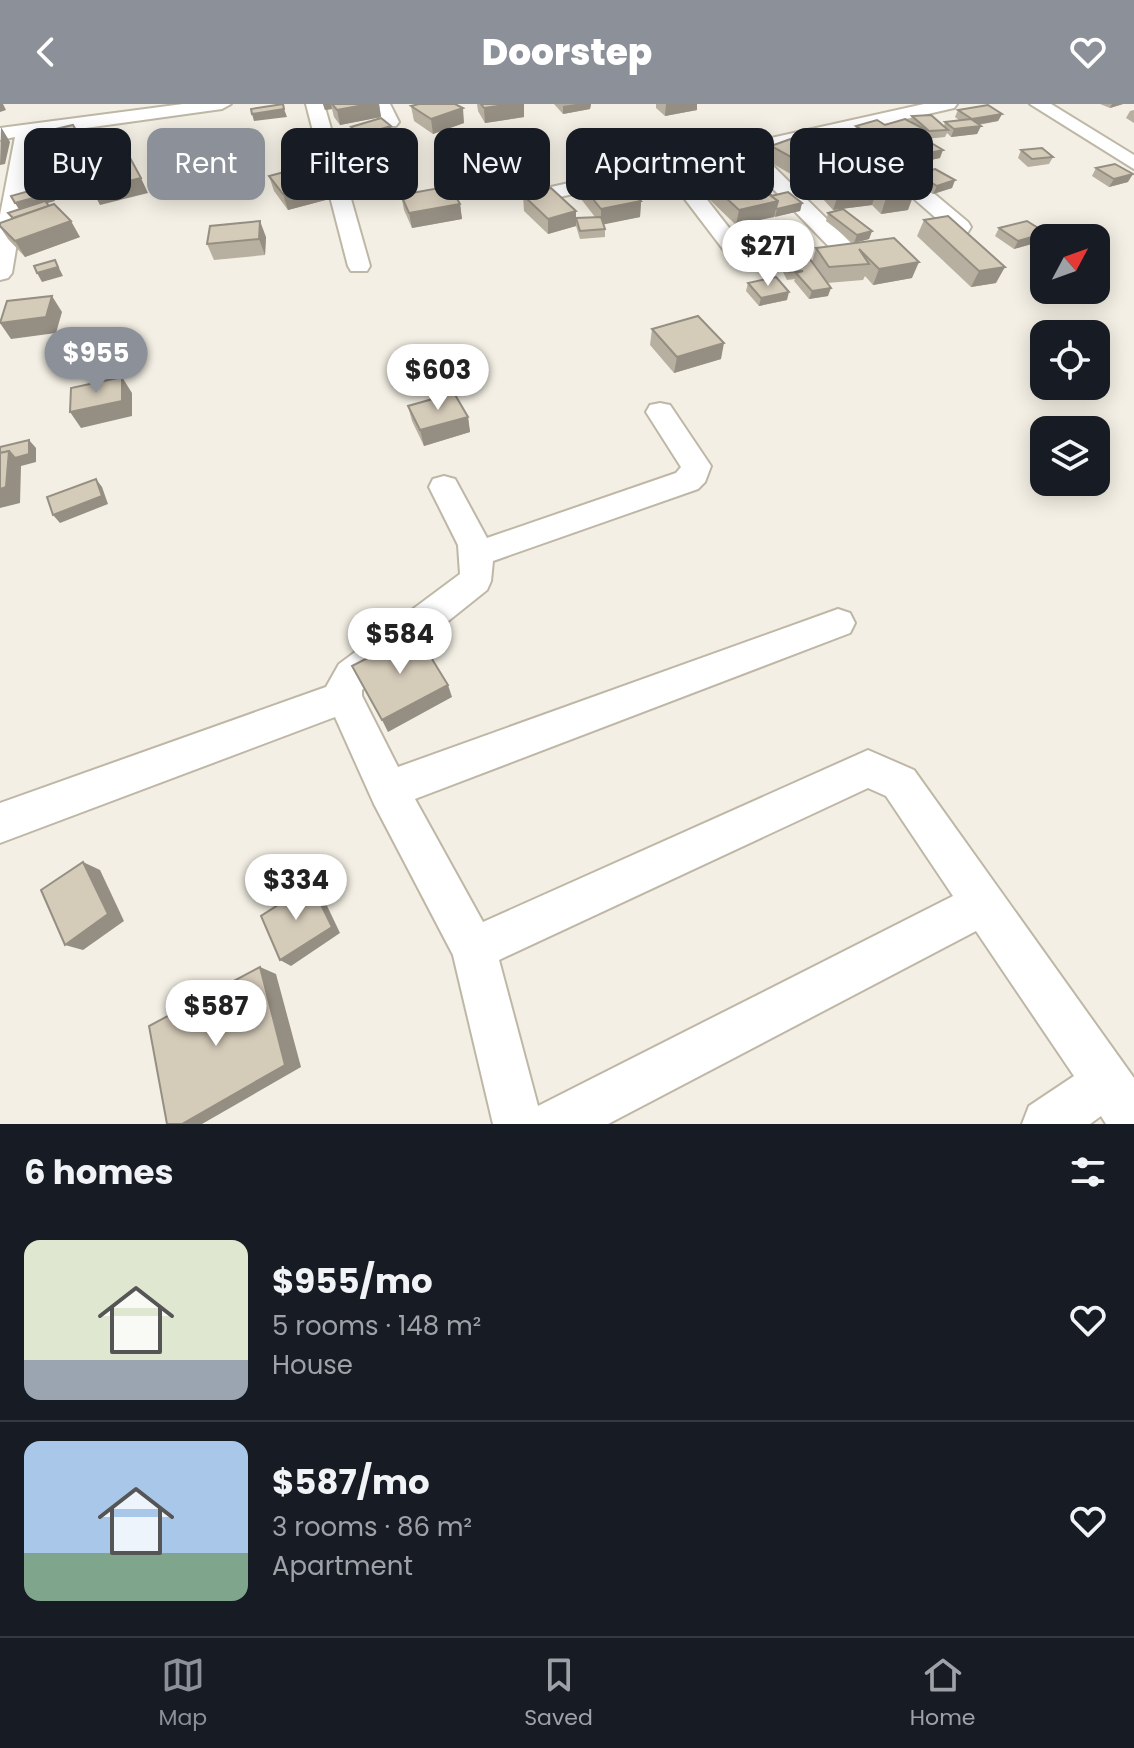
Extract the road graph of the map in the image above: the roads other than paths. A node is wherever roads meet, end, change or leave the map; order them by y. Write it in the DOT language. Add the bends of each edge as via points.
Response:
graph roads {
  1 [pos="222,104"];
  2 [pos="315,104"];
  3 [pos="381,104"];
  4 [pos="948,104"];
  5 [pos="1039,104"];
  6 [pos="390,122"];
  7 [pos="844,127"];
  8 [pos="48,128"];
  9 [pos="24,131"];
  10 [pos="0,134"];
  11 [pos="24,142"];
  12 [pos="774,143"];
  13 [pos="1134,163"];
  14 [pos="774,178"];
  15 [pos="566,190"];
  16 [pos="551,193"];
  17 [pos="696,200"];
  18 [pos="960,227"];
  19 [pos="850,255"];
  20 [pos="740,256"];
  21 [pos="359,266"];
  22 [pos="0,273"];
  23 [pos="660,412"];
  24 [pos="444,487"];
  25 [pos="477,554"];
  26 [pos="838,623"];
  27 [pos="344,697"];
  28 [pos="388,790"];
  29 [pos="0,823"];
  30 [pos="983,904"];
  31 [pos="474,949"];
  32 [pos="1121,1102"];
  33 [pos="518,1124"];
  34 [pos="556,1124"];
  35 [pos="1047,1124"];
  1 -- 8 [label="street"];
  2 -- 21 [label="street"];
  3 -- 6 [label="street"];
  4 -- 7 [label="street"];
  5 -- 13 [label="street"];
  7 -- 12 [label="street"];
  7 -- 18 [label="street"];
  9 -- 10 [label="street"];
  11 -- 22 [label="street"];
  14 -- 19 [label="street"];
  15 -- 16 [label="street"];
  17 -- 20 [label="street"];
  23 -- 25 [label="street" via="696,466 687,481"];
  24 -- 25 [label="street"];
  25 -- 27 [label="street" via="480,568 475,581 352,675"];
  26 -- 28 [label="street"];
  27 -- 28 [label="street"];
  27 -- 29 [label="street"];
  28 -- 31 [label="street"];
  30 -- 31 [label="street" via="900,783 868,768"];
  30 -- 32 [label="street"];
  30 -- 34 [label="street"];
  31 -- 33 [label="street"];
  32 -- 35 [label="street"];
}
